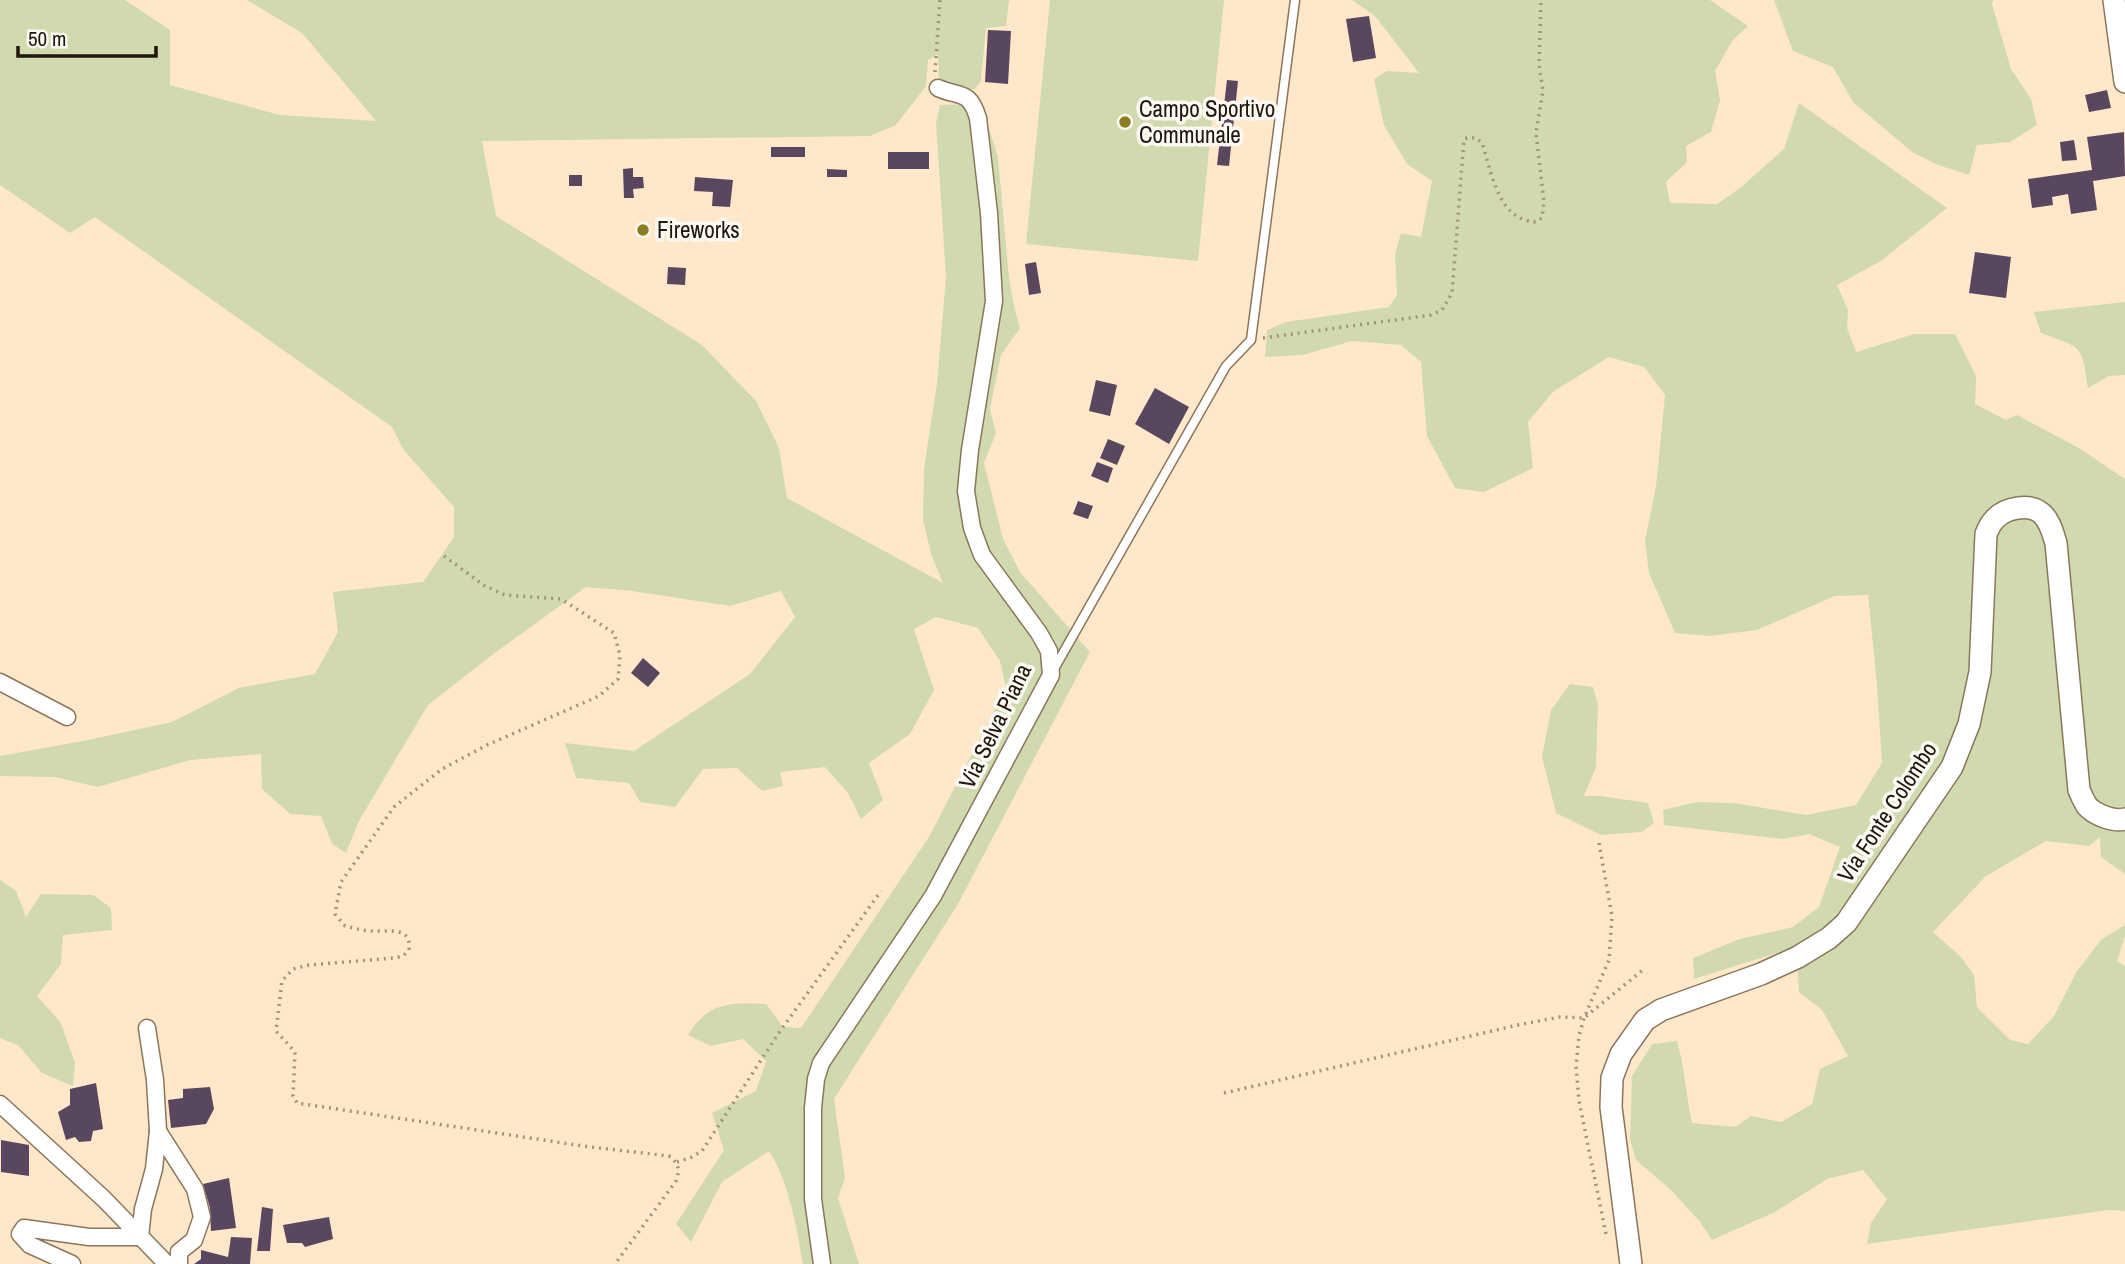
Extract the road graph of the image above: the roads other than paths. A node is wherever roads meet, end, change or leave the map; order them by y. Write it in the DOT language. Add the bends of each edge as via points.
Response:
graph roads {
  1 [pos="1295,0"];
  2 [pos="2113,0"];
  3 [pos="2125,82"];
  4 [pos="939,89"];
  5 [pos="1051,675"];
  6 [pos="0,682"];
  7 [pos="67,717"];
  8 [pos="2125,819"];
  9 [pos="147,1028"];
  10 [pos="0,1104"];
  11 [pos="158,1131"];
  12 [pos="139,1237"];
  13 [pos="72,1264"];
  14 [pos="167,1264"];
  15 [pos="179,1264"];
  16 [pos="822,1264"];
  17 [pos="1631,1264"];
  1 -- 5 [label="lane" via="1251,340 1226,366"];
  2 -- 3 [label="street"];
  4 -- 5 [label="street, Via Selva Piana" via="963,94 974,104 989,213 994,301 966,491 972,528 982,555 1039,632 1049,651"];
  5 -- 16 [label="street, Via Selva Piana" via="933,897 821,1063 813,1108 813,1199"];
  6 -- 7 [label="street"];
  8 -- 17 [label="street, Via Fonte Colombo" via="2118,821 2094,810 2079,790 2056,543 2041,512 2009,509 1995,518 1986,534 1980,672 1969,724 1952,767 1846,923 1798,957 1661,1010 1645,1020 1620,1054 1612,1078 1611,1107"];
  9 -- 11 [label="street"];
  10 -- 12 [label="street"];
  11 -- 12 [label="street"];
  11 -- 15 [label="street" via="195,1189 202,1217 194,1240 179,1252"];
  12 -- 13 [label="street" via="89,1237 24,1228 20,1234 30,1245"];
  12 -- 14 [label="street"];
}
